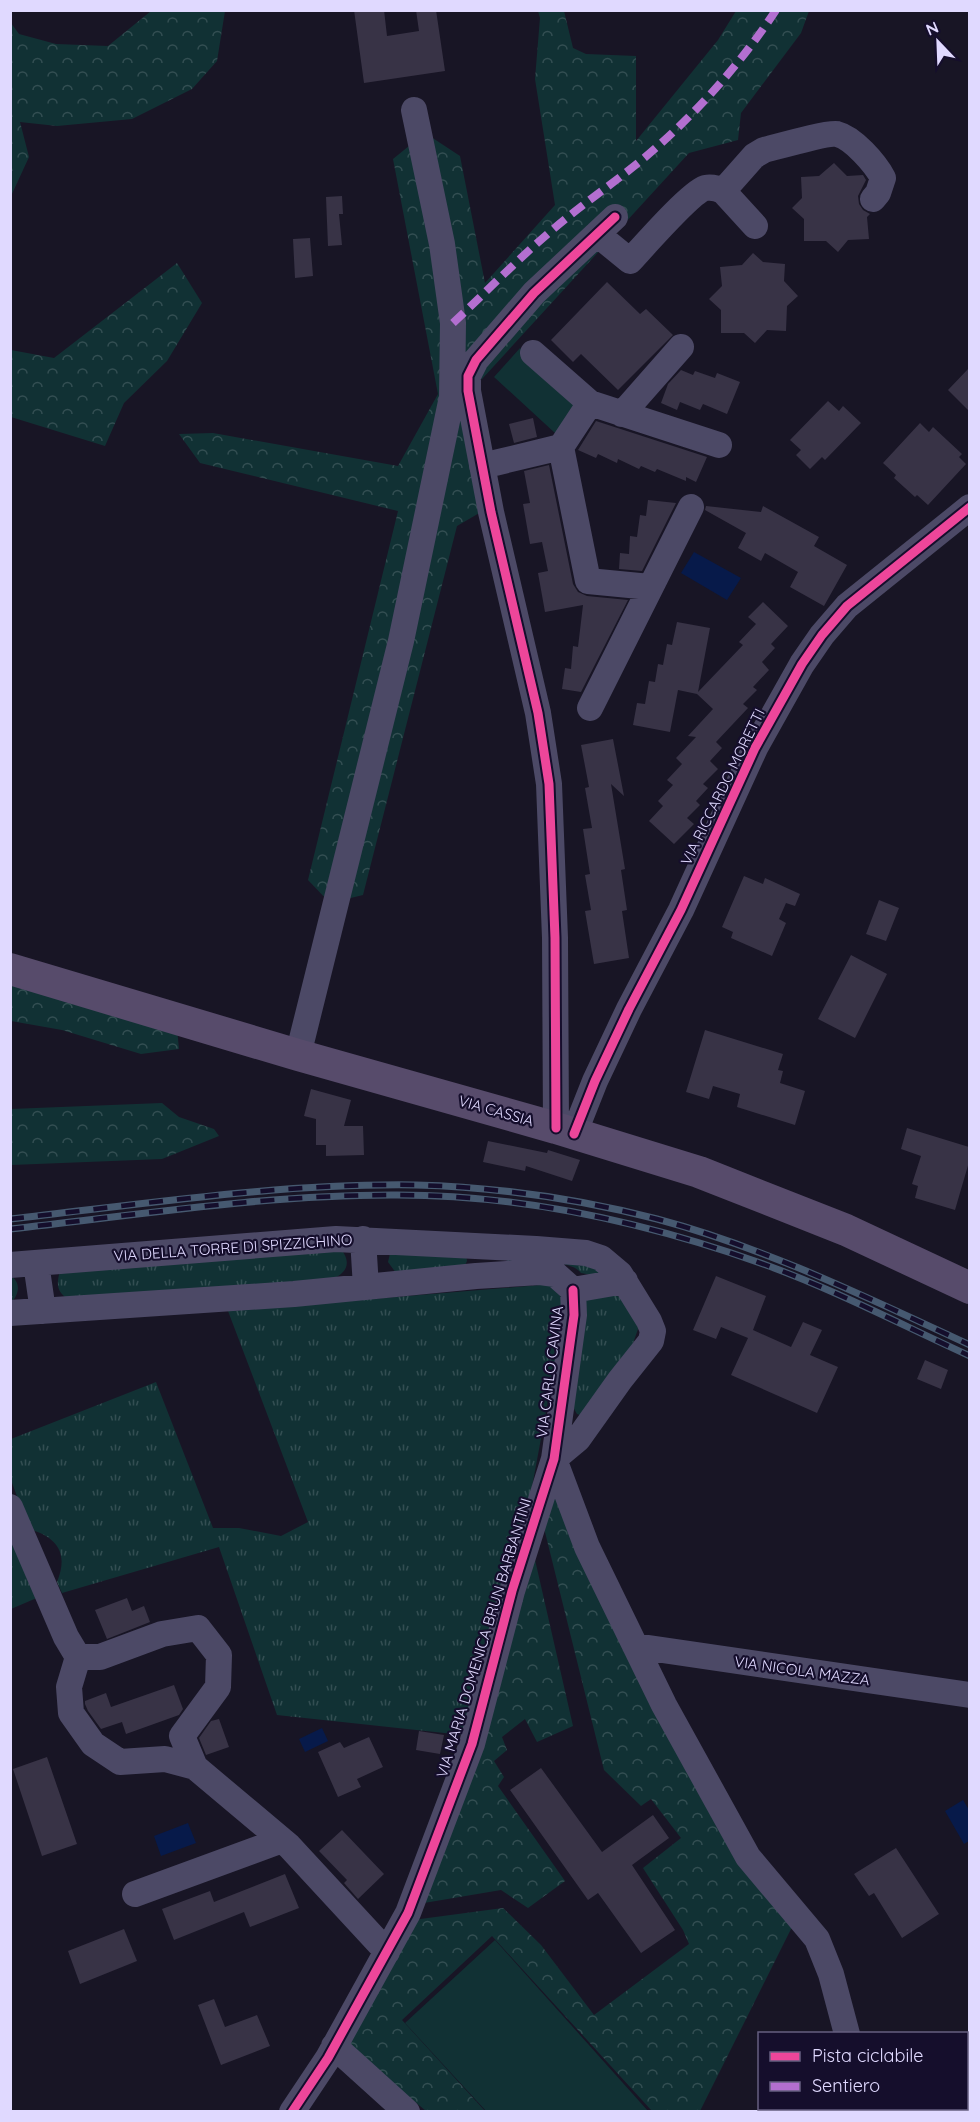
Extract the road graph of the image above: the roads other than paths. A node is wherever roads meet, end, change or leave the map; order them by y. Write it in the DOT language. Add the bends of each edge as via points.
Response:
graph roads {
  1 [pos="414,110"];
  2 [pos="723,191"];
  3 [pos="873,199"];
  4 [pos="615,217"];
  5 [pos="755,226"];
  6 [pos="597,234"];
  7 [pos="681,347"];
  8 [pos="533,353"];
  9 [pos="590,403"];
  10 [pos="622,414"];
  11 [pos="720,445"];
  12 [pos="561,447"];
  13 [pos="482,466"];
  14 [pos="691,507"];
  15 [pos="969,507"];
  16 [pos="650,587"];
  17 [pos="590,708"];
  18 [pos="10,969"];
  19 [pos="298,1055"];
  20 [pos="565,1131"];
  21 [pos="363,1239"];
  22 [pos="480,1245"];
  23 [pos="36,1263"];
  24 [pos="10,1265"];
  25 [pos="476,1276"];
  26 [pos="625,1281"];
  27 [pos="366,1287"];
  28 [pos="969,1288"];
  29 [pos="573,1290"];
  30 [pos="43,1311"];
  31 [pos="10,1313"];
  32 [pos="554,1459"];
  33 [pos="10,1507"];
  34 [pos="635,1646"];
  35 [pos="78,1657"];
  36 [pos="969,1695"];
  37 [pos="195,1767"];
  38 [pos="282,1840"];
  39 [pos="135,1894"];
  40 [pos="387,1952"];
  41 [pos="846,2032"];
  42 [pos="334,2046"];
  43 [pos="292,2112"];
  44 [pos="407,2112"];
  1 -- 19 [label="street" via="452,311 452,397 401,641"];
  2 -- 3 [label="street" via="764,150 835,133 848,139 884,178"];
  2 -- 5 [label="street"];
  2 -- 6 [label="street" via="703,189 630,261"];
  4 -- 6 [label="street"];
  6 -- 13 [label="street" via="534,292 476,360 468,376"];
  7 -- 10 [label="street"];
  8 -- 9 [label="street"];
  9 -- 10 [label="street"];
  9 -- 12 [label="street"];
  10 -- 11 [label="street"];
  12 -- 13 [label="street"];
  12 -- 16 [label="street" via="588,581"];
  13 -- 20 [label="street" via="538,713 549,784"];
  14 -- 16 [label="street"];
  15 -- 20 [label="street, VIA RICCARDO MORETTI" via="847,606 802,664 755,748 681,910"];
  16 -- 17 [label="street"];
  18 -- 19 [label="main road, VIA CASSIA"];
  19 -- 20 [label="main road, VIA CASSIA"];
  20 -- 28 [label="main road, VIA CASSIA" via="756,1193"];
  21 -- 22 [label="street, VIA DELLA TORRE DI SPIZZICHINO"];
  21 -- 23 [label="street, VIA DELLA TORRE DI SPIZZICHINO" via="307,1240"];
  21 -- 27 [label="street"];
  22 -- 25 [label="street"];
  22 -- 26 [label="street, VIA DELLA TORRE DI SPIZZICHINO" via="586,1253 612,1266"];
  23 -- 24 [label="street, VIA DELLA TORRE DI SPIZZICHINO"];
  23 -- 30 [label="street"];
  25 -- 27 [label="street"];
  25 -- 29 [label="street" via="555,1274"];
  26 -- 29 [label="street"];
  26 -- 32 [label="street, VIA DELLA TORRE DI SPIZZICHINO" via="649,1321 651,1341 578,1439"];
  27 -- 30 [label="street"];
  29 -- 32 [label="street, VIA CARLO CAVINA" via="574,1315"];
  30 -- 31 [label="street"];
  32 -- 34 [label="street" via="587,1547"];
  32 -- 40 [label="street, VIA MARIA DOMENICA BRUN BARBANTINI" via="512,1591 472,1744 408,1914"];
  33 -- 35 [label="street"];
  34 -- 36 [label="street, VIA NICOLA MAZZA"];
  34 -- 41 [label="street" via="748,1857 817,1938"];
  35 -- 37 [label="street" via="69,1687 70,1713 93,1744 120,1762 165,1759"];
  35 -- 37 [label="street" via="100,1657 162,1634 198,1629 219,1655 218,1687 182,1736"];
  37 -- 38 [label="street"];
  38 -- 39 [label="street"];
  38 -- 40 [label="street"];
  40 -- 42 [label="street, VIA MARIA DOMENICA BRUN BARBANTINI"];
  42 -- 43 [label="street, VIA MARIA DOMENICA BRUN BARBANTINI"];
  42 -- 44 [label="street"];
}
